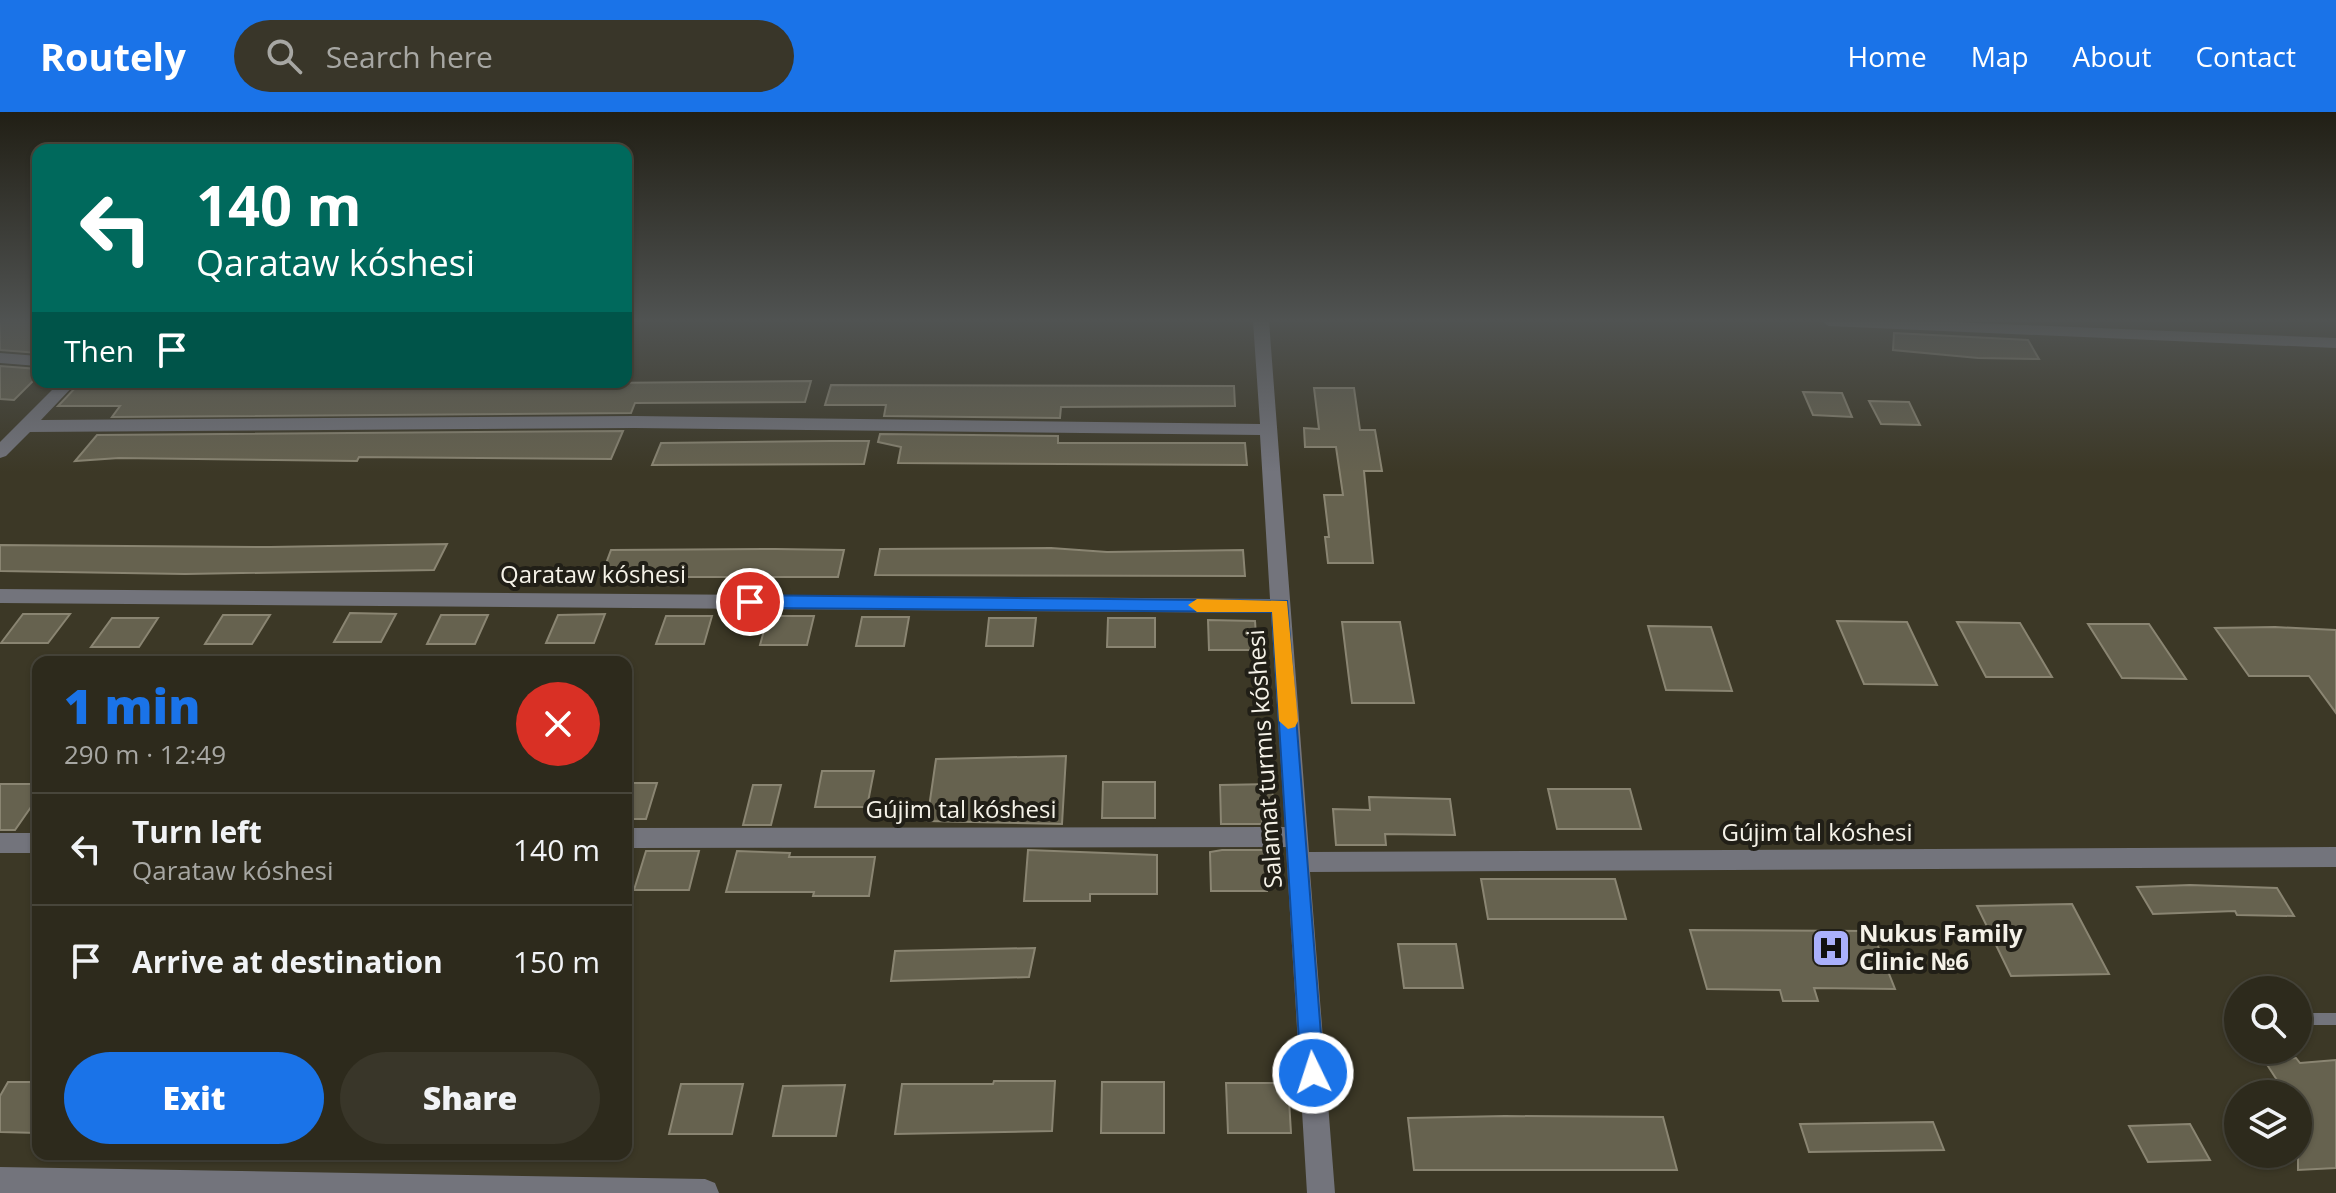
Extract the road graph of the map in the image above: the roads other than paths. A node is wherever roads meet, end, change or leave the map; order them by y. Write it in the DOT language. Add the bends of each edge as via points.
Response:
graph roads {
  1 [pos="1265,371"];
  2 [pos="63,388"];
  3 [pos="27,426"];
  4 [pos="1270,430"];
  5 [pos="0,452"];
  6 [pos="0,596"];
  7 [pos="1281,606"];
  8 [pos="1296,837"];
  9 [pos="632,838"];
  10 [pos="0,843"];
  11 [pos="32,843"];
  12 [pos="2336,857"];
  13 [pos="1298,862"];
  14 [pos="2312,1019"];
  15 [pos="2336,1019"];
  16 [pos="0,1180"];
  17 [pos="705,1193"];
  18 [pos="1321,1193"];
  1 -- 4 [label="street, Salamat turmıs kóshesi"];
  2 -- 3 [label="street"];
  3 -- 4 [label="street" via="635,422"];
  3 -- 5 [label="street"];
  4 -- 7 [label="street, Salamat turmıs kóshesi"];
  6 -- 7 [label="street, Qarataw kóshesi"];
  7 -- 8 [label="street, Salamat turmıs kóshesi"];
  8 -- 9 [label="street, Gújim tal kóshesi"];
  8 -- 13 [label="street, Salamat turmıs kóshesi"];
  10 -- 11 [label="street"];
  12 -- 13 [label="street, Gújim tal kóshesi"];
  13 -- 18 [label="street, Salamat turmıs kóshesi"];
  14 -- 15 [label="lane"];
  16 -- 17 [label="street"];
}
